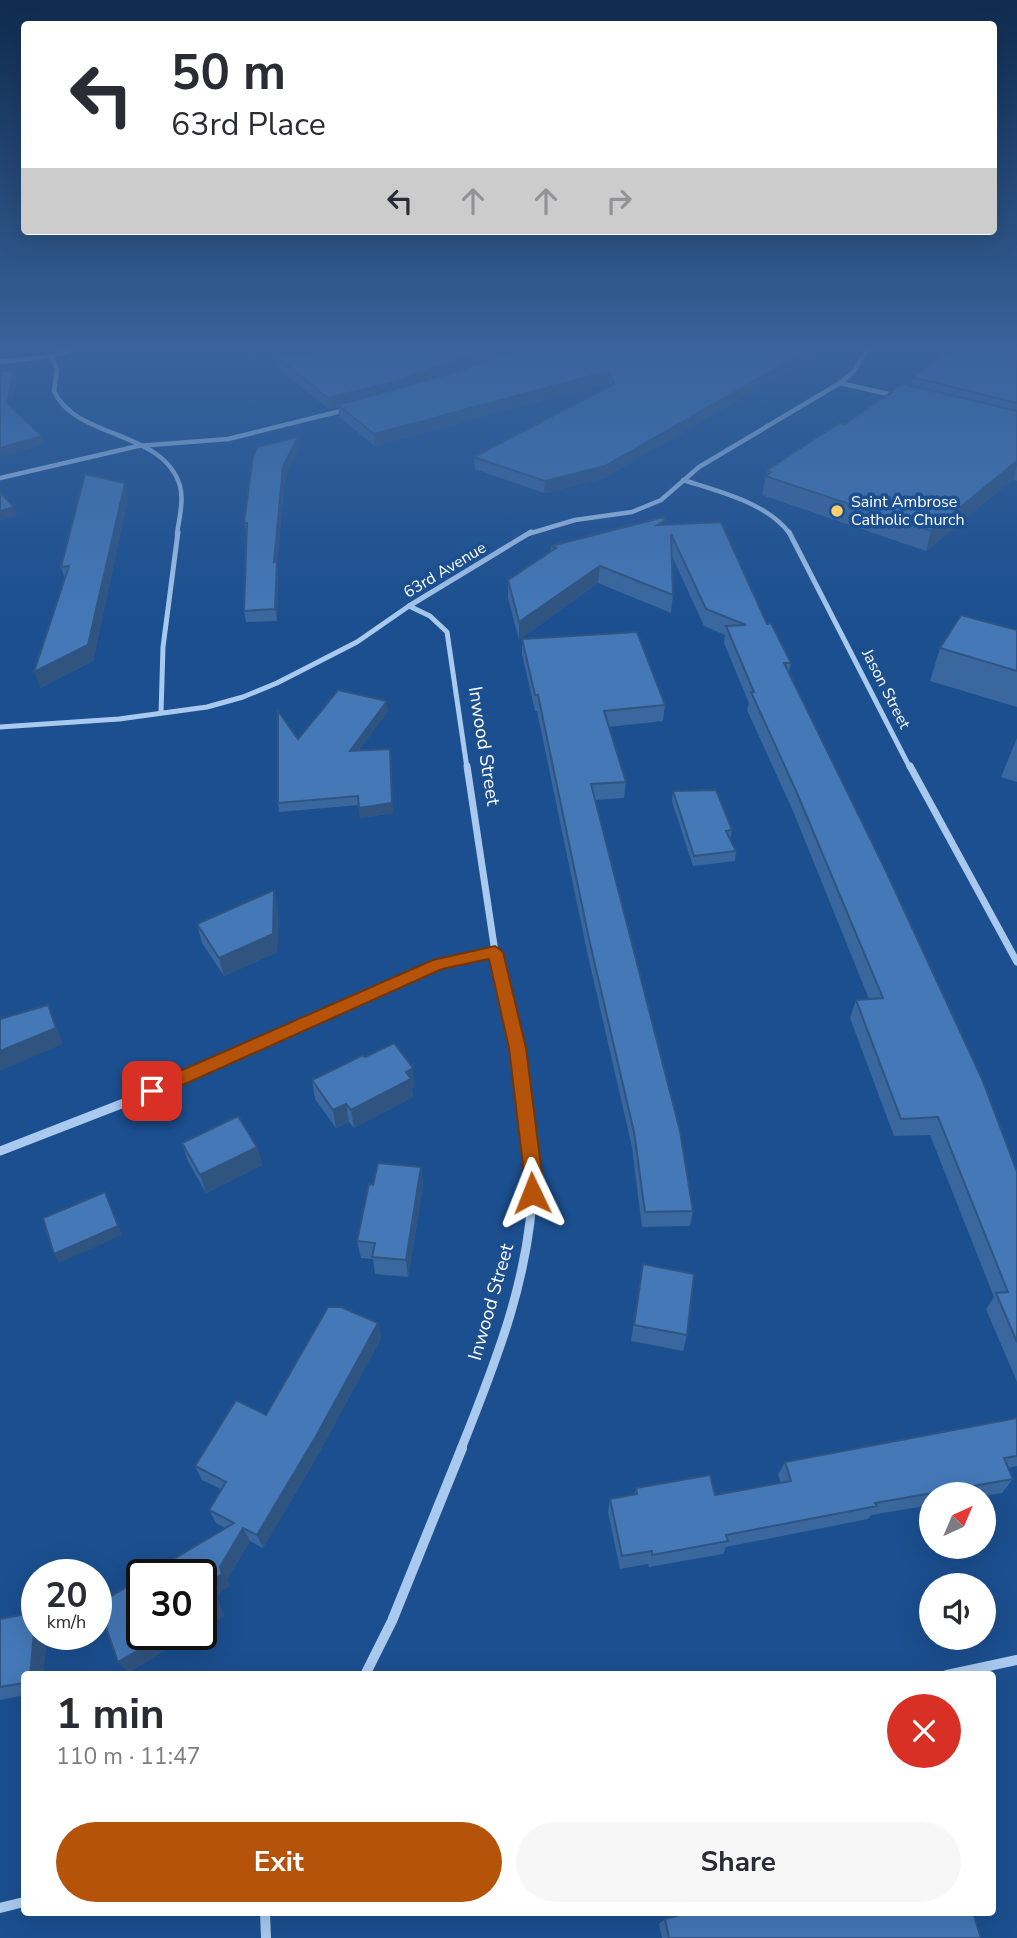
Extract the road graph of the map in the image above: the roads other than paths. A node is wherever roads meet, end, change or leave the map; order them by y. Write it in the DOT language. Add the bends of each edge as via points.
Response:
graph roads {
  1 [pos="129,441"];
  2 [pos="197,441"];
  3 [pos="740,441"];
  4 [pos="138,446"];
  5 [pos="0,478"];
  6 [pos="683,480"];
  7 [pos="408,606"];
  8 [pos="161,713"];
  9 [pos="0,727"];
  10 [pos="495,952"];
  11 [pos="1017,962"];
  12 [pos="0,1151"];
  13 [pos="1017,1660"];
  14 [pos="367,1671"];
  15 [pos="966,1671"];
  16 [pos="21,1903"];
  17 [pos="0,1908"];
  18 [pos="265,1916"];
  19 [pos="265,1938"];
  1 -- 4 [label="street"];
  2 -- 4 [label="street"];
  3 -- 6 [label="street, 63rd Avenue"];
  4 -- 5 [label="street"];
  4 -- 8 [label="street" via="174,472 180,485 160,674"];
  6 -- 7 [label="street, 63rd Avenue" via="646,508 535,530"];
  6 -- 11 [label="street, Jason Street" via="753,505 788,531 939,823"];
  7 -- 8 [label="street, 63rd Avenue" via="357,642 276,683 206,707"];
  7 -- 10 [label="street, Inwood Street" via="430,616 447,632"];
  8 -- 9 [label="street, 63rd Avenue"];
  10 -- 12 [label="street" via="439,964 129,1101"];
  10 -- 14 [label="street, Inwood Street" via="519,1060 533,1174 530,1232 515,1301 481,1401 392,1621"];
  13 -- 15 [label="street"];
  16 -- 17 [label="street"];
  18 -- 19 [label="street"];
}
